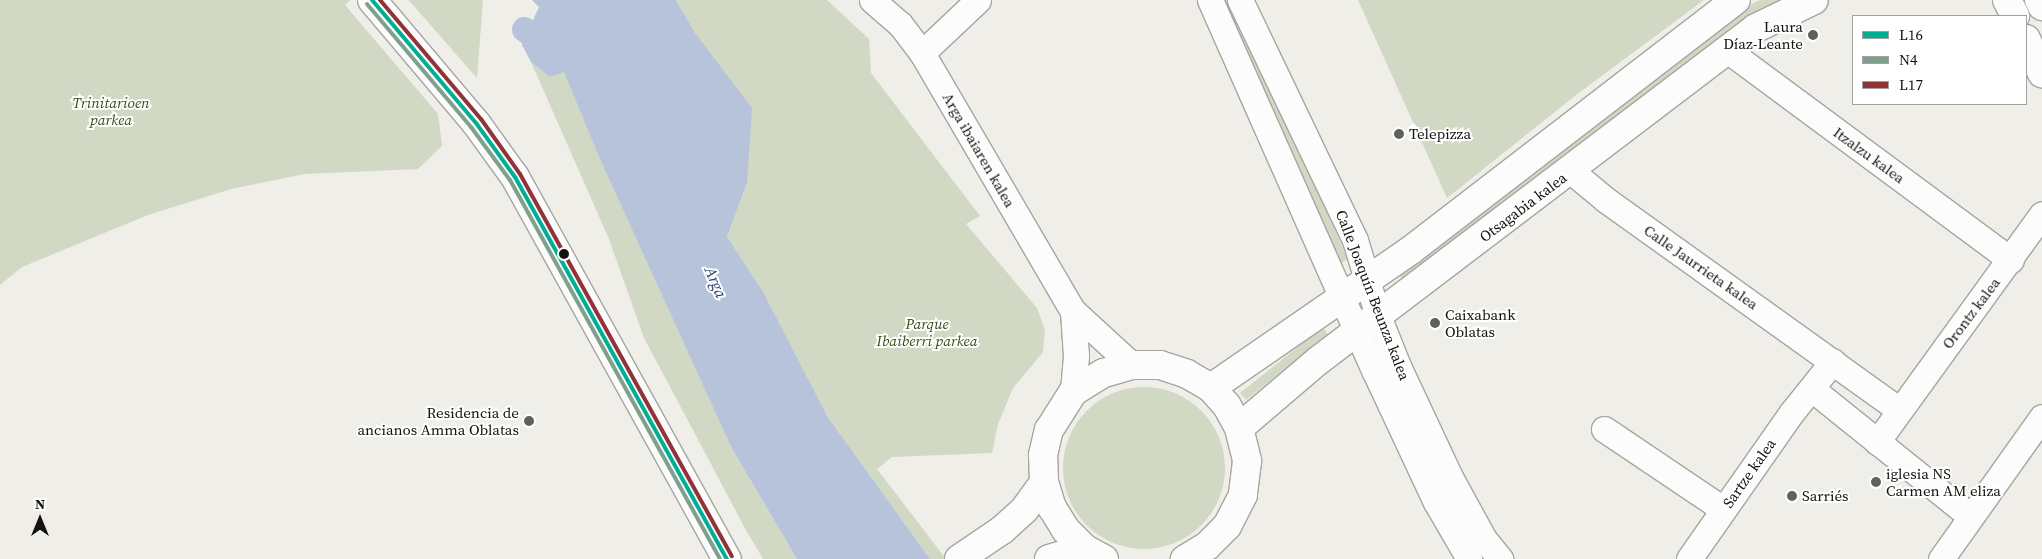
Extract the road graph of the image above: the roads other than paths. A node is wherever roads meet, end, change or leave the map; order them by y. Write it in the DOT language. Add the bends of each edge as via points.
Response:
graph roads {
  1 [pos="372,0"];
  2 [pos="872,0"];
  3 [pos="978,0"];
  4 [pos="1210,0"];
  5 [pos="1240,0"];
  6 [pos="1736,0"];
  7 [pos="1814,0"];
  8 [pos="2007,0"];
  9 [pos="2039,0"];
  10 [pos="2042,6"];
  11 [pos="2014,15"];
  12 [pos="2027,41"];
  13 [pos="1727,50"];
  14 [pos="922,53"];
  15 [pos="2042,73"];
  16 [pos="1571,171"];
  17 [pos="2042,214"];
  18 [pos="2011,260"];
  19 [pos="1369,279"];
  20 [pos="1342,298"];
  21 [pos="1073,311"];
  22 [pos="1368,324"];
  23 [pos="1833,361"];
  24 [pos="1132,365"];
  25 [pos="1211,388"];
  26 [pos="1812,389"];
  27 [pos="1073,392"];
  28 [pos="1899,410"];
  29 [pos="2042,417"];
  30 [pos="1239,428"];
  31 [pos="1604,429"];
  32 [pos="1877,442"];
  33 [pos="1044,482"];
  34 [pos="1723,509"];
  35 [pos="1970,516"];
  36 [pos="1228,526"];
  37 [pos="1095,554"];
  38 [pos="727,559"];
  39 [pos="959,559"];
  40 [pos="1049,559"];
  41 [pos="1185,559"];
  42 [pos="1222,559"];
  43 [pos="1469,559"];
  44 [pos="1500,559"];
  45 [pos="1689,559"];
  46 [pos="1941,559"];
  1 -- 38 [label="street" via="476,123 515,178"];
  2 -- 14 [label="street, Arga ibaiaren kalea" via="900,24"];
  3 -- 14 [label="street"];
  4 -- 20 [label="street, Calle Joaquín Beunza kalea"];
  5 -- 19 [label="street, Calle Joaquín Beunza kalea" via="1355,240"];
  6 -- 19 [label="street"];
  7 -- 13 [label="street, Otsagabia kalea" via="1756,28"];
  8 -- 11 [label="street"];
  9 -- 10 [label="street"];
  12 -- 15 [label="street"];
  13 -- 16 [label="street, Otsagabia kalea"];
  13 -- 18 [label="street, Itzalzu kalea"];
  14 -- 21 [label="street, Arga ibaiaren kalea"];
  16 -- 22 [label="street, Otsagabia kalea"];
  16 -- 23 [label="street, Calle Jaurrieta kalea" via="1606,200"];
  17 -- 18 [label="street, Orontz kalea"];
  18 -- 28 [label="street, Orontz kalea"];
  19 -- 20 [label="street"];
  19 -- 22 [label="street, Calle Joaquín Beunza kalea"];
  20 -- 22 [label="street, Calle Joaquín Beunza kalea"];
  20 -- 25 [label="street"];
  21 -- 24 [label="street, Arga ibaiaren kalea"];
  21 -- 27 [label="street, Arga ibaiaren kalea" via="1076,356"];
  22 -- 30 [label="street, Otsagabia kalea"];
  22 -- 43 [label="street, Calle Joaquín Beunza kalea" via="1436,502"];
  22 -- 44 [label="street, Calle Joaquín Beunza kalea" via="1484,539"];
  23 -- 26 [label="street"];
  23 -- 28 [label="street, Calle Jaurrieta kalea"];
  24 -- 25 [label="street" via="1160,365 1187,374"];
  24 -- 27 [label="street" via="1104,373"];
  25 -- 30 [label="street" via="1228,406"];
  26 -- 32 [label="street"];
  26 -- 34 [label="street, Sartze kalea"];
  27 -- 33 [label="street" via="1050,430 1043,455"];
  28 -- 32 [label="street"];
  29 -- 35 [label="street"];
  30 -- 36 [label="street" via="1247,461 1243,495"];
  31 -- 34 [label="street"];
  32 -- 35 [label="street"];
  33 -- 37 [label="street" via="1052,508 1066,530"];
  33 -- 39 [label="street" via="1024,510 982,545"];
  34 -- 45 [label="street, Sartze kalea"];
  35 -- 46 [label="street"];
  36 -- 41 [label="street" via="1207,546"];
  36 -- 42 [label="street"];
  37 -- 40 [label="street"];
}
